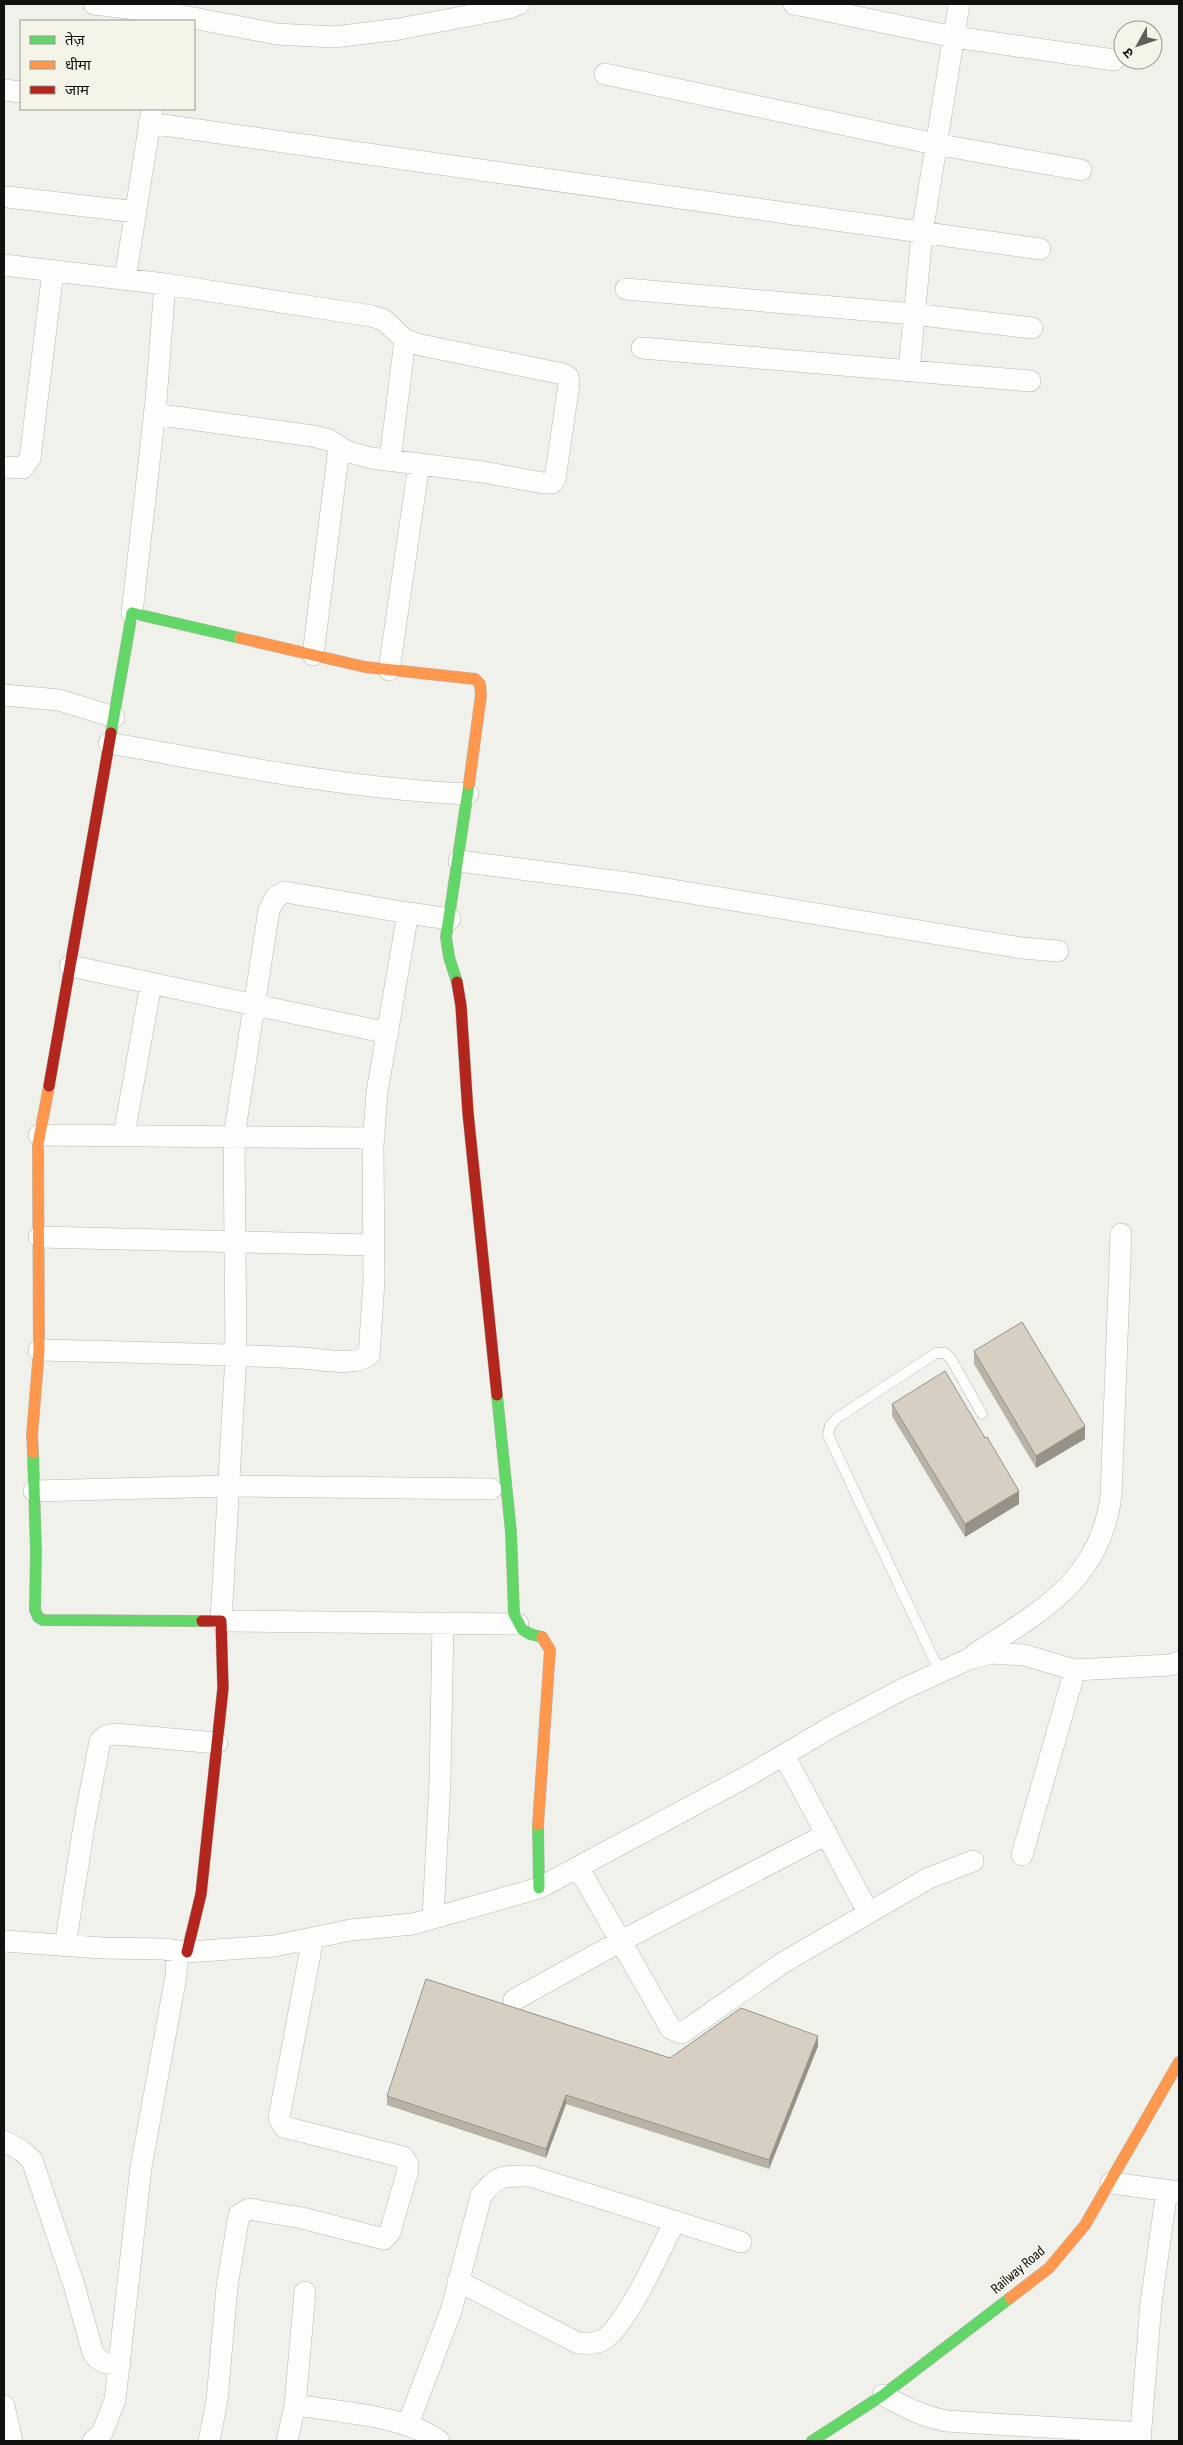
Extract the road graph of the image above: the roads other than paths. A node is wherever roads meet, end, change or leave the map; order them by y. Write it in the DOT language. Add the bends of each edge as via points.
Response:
graph roads {
  1 [pos="94,4"];
  2 [pos="519,4"];
  3 [pos="794,4"];
  4 [pos="959,4"];
  5 [pos="167,13"];
  6 [pos="954,37"];
  7 [pos="1113,60"];
  8 [pos="605,74"];
  9 [pos="4,90"];
  10 [pos="20,92"];
  11 [pos="150,112"];
  12 [pos="935,144"];
  13 [pos="1081,170"];
  14 [pos="8,197"];
  15 [pos="136,212"];
  16 [pos="922,233"];
  17 [pos="1040,249"];
  18 [pos="4,265"];
  19 [pos="53,271"];
  20 [pos="126,279"];
  21 [pos="165,284"];
  22 [pos="626,289"];
  23 [pos="914,314"];
  24 [pos="1032,328"];
  25 [pos="405,340"];
  26 [pos="642,348"];
  27 [pos="909,371"];
  28 [pos="1030,381"];
  29 [pos="154,414"];
  30 [pos="340,448"];
  31 [pos="390,460"];
  32 [pos="418,464"];
  33 [pos="4,468"];
  34 [pos="132,613"];
  35 [pos="312,655"];
  36 [pos="390,670"];
  37 [pos="4,695"];
  38 [pos="114,717"];
  39 [pos="109,743"];
  40 [pos="468,794"];
  41 [pos="459,861"];
  42 [pos="408,913"];
  43 [pos="450,919"];
  44 [pos="1058,951"];
  45 [pos="70,966"];
  46 [pos="151,983"];
  47 [pos="254,1004"];
  48 [pos="388,1034"];
  49 [pos="39,1135"];
  50 [pos="124,1135"];
  51 [pos="234,1136"];
  52 [pos="374,1138"];
  53 [pos="1121,1234"];
  54 [pos="38,1237"];
  55 [pos="235,1241"];
  56 [pos="374,1245"];
  57 [pos="40,1350"];
  58 [pos="236,1355"];
  59 [pos="982,1414"];
  60 [pos="229,1486"];
  61 [pos="491,1489"];
  62 [pos="34,1491"];
  63 [pos="221,1621"];
  64 [pos="443,1623"];
  65 [pos="518,1624"];
  66 [pos="969,1658"];
  67 [pos="1179,1662"];
  68 [pos="1075,1670"];
  69 [pos="940,1672"];
  70 [pos="217,1743"];
  71 [pos="784,1755"];
  72 [pos="828,1834"];
  73 [pos="1022,1855"];
  74 [pos="973,1860"];
  75 [pos="578,1867"];
  76 [pos="539,1888"];
  77 [pos="868,1912"];
  78 [pos="433,1918"];
  79 [pos="313,1938"];
  80 [pos="4,1940"];
  81 [pos="621,1941"];
  82 [pos="65,1946"];
  83 [pos="182,1951"];
  84 [pos="514,2000"];
  85 [pos="1179,2062"];
  86 [pos="4,2141"];
  87 [pos="1111,2183"];
  88 [pos="1173,2191"];
  89 [pos="675,2221"];
  90 [pos="741,2242"];
  91 [pos="458,2281"];
  92 [pos="304,2292"];
  93 [pos="120,2362"];
  94 [pos="883,2395"];
  95 [pos="295,2405"];
  96 [pos="4,2406"];
  97 [pos="408,2424"];
  98 [pos="1141,2437"];
  99 [pos="12,2441"];
  100 [pos="93,2441"];
  101 [pos="209,2441"];
  102 [pos="287,2441"];
  103 [pos="439,2441"];
  104 [pos="812,2441"];
  1 -- 5 [label="street"];
  2 -- 5 [label="street" via="399,29 334,37 277,34"];
  3 -- 6 [label="street"];
  4 -- 6 [label="street"];
  6 -- 7 [label="street"];
  6 -- 12 [label="street"];
  8 -- 12 [label="street"];
  9 -- 10 [label="street"];
  11 -- 15 [label="street"];
  11 -- 16 [label="street"];
  12 -- 13 [label="street"];
  12 -- 16 [label="street"];
  14 -- 15 [label="street"];
  15 -- 20 [label="street"];
  16 -- 17 [label="street"];
  16 -- 23 [label="street"];
  18 -- 19 [label="street"];
  19 -- 20 [label="street"];
  19 -- 33 [label="street" via="30,458 23,468"];
  20 -- 21 [label="street"];
  21 -- 25 [label="street" via="372,316 384,320"];
  21 -- 29 [label="street"];
  22 -- 23 [label="street"];
  23 -- 24 [label="street"];
  23 -- 27 [label="street"];
  25 -- 31 [label="street"];
  25 -- 32 [label="street" via="563,374 568,377 569,384 557,471 552,483"];
  26 -- 27 [label="street"];
  27 -- 28 [label="street"];
  29 -- 30 [label="street" via="312,436 329,440"];
  29 -- 34 [label="street"];
  30 -- 31 [label="street"];
  30 -- 35 [label="street"];
  31 -- 32 [label="street"];
  32 -- 36 [label="street"];
  34 -- 35 [label="street"];
  34 -- 38 [label="street"];
  35 -- 36 [label="street"];
  36 -- 40 [label="street" via="474,679 480,684"];
  37 -- 38 [label="street" via="59,700"];
  38 -- 39 [label="street"];
  39 -- 40 [label="street" via="410,792"];
  39 -- 45 [label="street"];
  40 -- 41 [label="street"];
  41 -- 43 [label="street"];
  41 -- 44 [label="street" via="636,884 1022,948"];
  42 -- 43 [label="street"];
  42 -- 47 [label="street" via="297,893 285,892 276,897 269,910"];
  42 -- 48 [label="street"];
  43 -- 65 [label="street" via="446,937 461,1006 468,1113 510,1532 514,1614"];
  45 -- 46 [label="street"];
  45 -- 49 [label="street"];
  46 -- 47 [label="street"];
  46 -- 50 [label="street"];
  47 -- 48 [label="street"];
  47 -- 51 [label="street"];
  48 -- 52 [label="street" via="377,1092"];
  49 -- 50 [label="street"];
  49 -- 54 [label="street"];
  50 -- 51 [label="street"];
  51 -- 52 [label="street"];
  51 -- 55 [label="street"];
  52 -- 56 [label="street"];
  53 -- 66 [label="street" via="1108,1520 1084,1570 1064,1591 1042,1610"];
  54 -- 55 [label="street"];
  54 -- 57 [label="street"];
  55 -- 56 [label="street"];
  55 -- 58 [label="street"];
  56 -- 58 [label="street" via="371,1347 363,1360"];
  57 -- 58 [label="street"];
  57 -- 62 [label="street" via="32,1435"];
  58 -- 60 [label="street"];
  59 -- 69 [label="lane" via="951,1359 945,1353 936,1353 837,1418 830,1426 828,1436"];
  60 -- 61 [label="street"];
  60 -- 62 [label="street"];
  60 -- 63 [label="street"];
  62 -- 63 [label="street" via="35,1610 38,1617 44,1620"];
  63 -- 64 [label="street"];
  63 -- 70 [label="street" via="223,1688"];
  64 -- 65 [label="street"];
  64 -- 78 [label="street"];
  65 -- 76 [label="street" via="530,1634 543,1637 550,1650 537,1835"];
  66 -- 68 [label="street" via="991,1653 1024,1655"];
  66 -- 69 [label="street"];
  67 -- 68 [label="street"];
  68 -- 73 [label="street"];
  69 -- 71 [label="street" via="833,1726"];
  70 -- 82 [label="street" via="115,1734 100,1741"];
  70 -- 83 [label="street" via="201,1894"];
  71 -- 72 [label="street"];
  71 -- 75 [label="street"];
  72 -- 77 [label="street"];
  72 -- 81 [label="street"];
  74 -- 77 [label="street" via="929,1878"];
  75 -- 76 [label="street"];
  75 -- 81 [label="street"];
  76 -- 78 [label="street"];
  77 -- 81 [label="street" via="784,1962 682,2033 671,2029"];
  78 -- 79 [label="street" via="413,1924 352,1930"];
  79 -- 83 [label="street" via="274,1946"];
  79 -- 101 [label="street" via="280,2123 284,2127 403,2157 408,2170 390,2232 384,2239 249,2209 239,2214 226,2287"];
  80 -- 82 [label="street"];
  81 -- 84 [label="street"];
  82 -- 83 [label="street"];
  83 -- 93 [label="street" via="141,2167"];
  85 -- 87 [label="street, Railway Road"];
  86 -- 93 [label="street" via="32,2160 93,2353 106,2364"];
  87 -- 88 [label="street"];
  87 -- 94 [label="street, Railway Road" via="1085,2225 1049,2268"];
  88 -- 98 [label="street" via="1151,2303"];
  89 -- 90 [label="street"];
  89 -- 91 [label="street" via="530,2176 506,2176 491,2183 481,2196"];
  89 -- 91 [label="street" via="620,2324 606,2338 590,2344 578,2343"];
  91 -- 97 [label="street" via="451,2311"];
  92 -- 95 [label="street"];
  93 -- 100 [label="street" via="109,2419 102,2433"];
  94 -- 98 [label="street" via="926,2417 946,2421"];
  94 -- 104 [label="street, Railway Road"];
  95 -- 97 [label="street"];
  95 -- 102 [label="street"];
  96 -- 99 [label="street"];
  97 -- 103 [label="street"];
}
